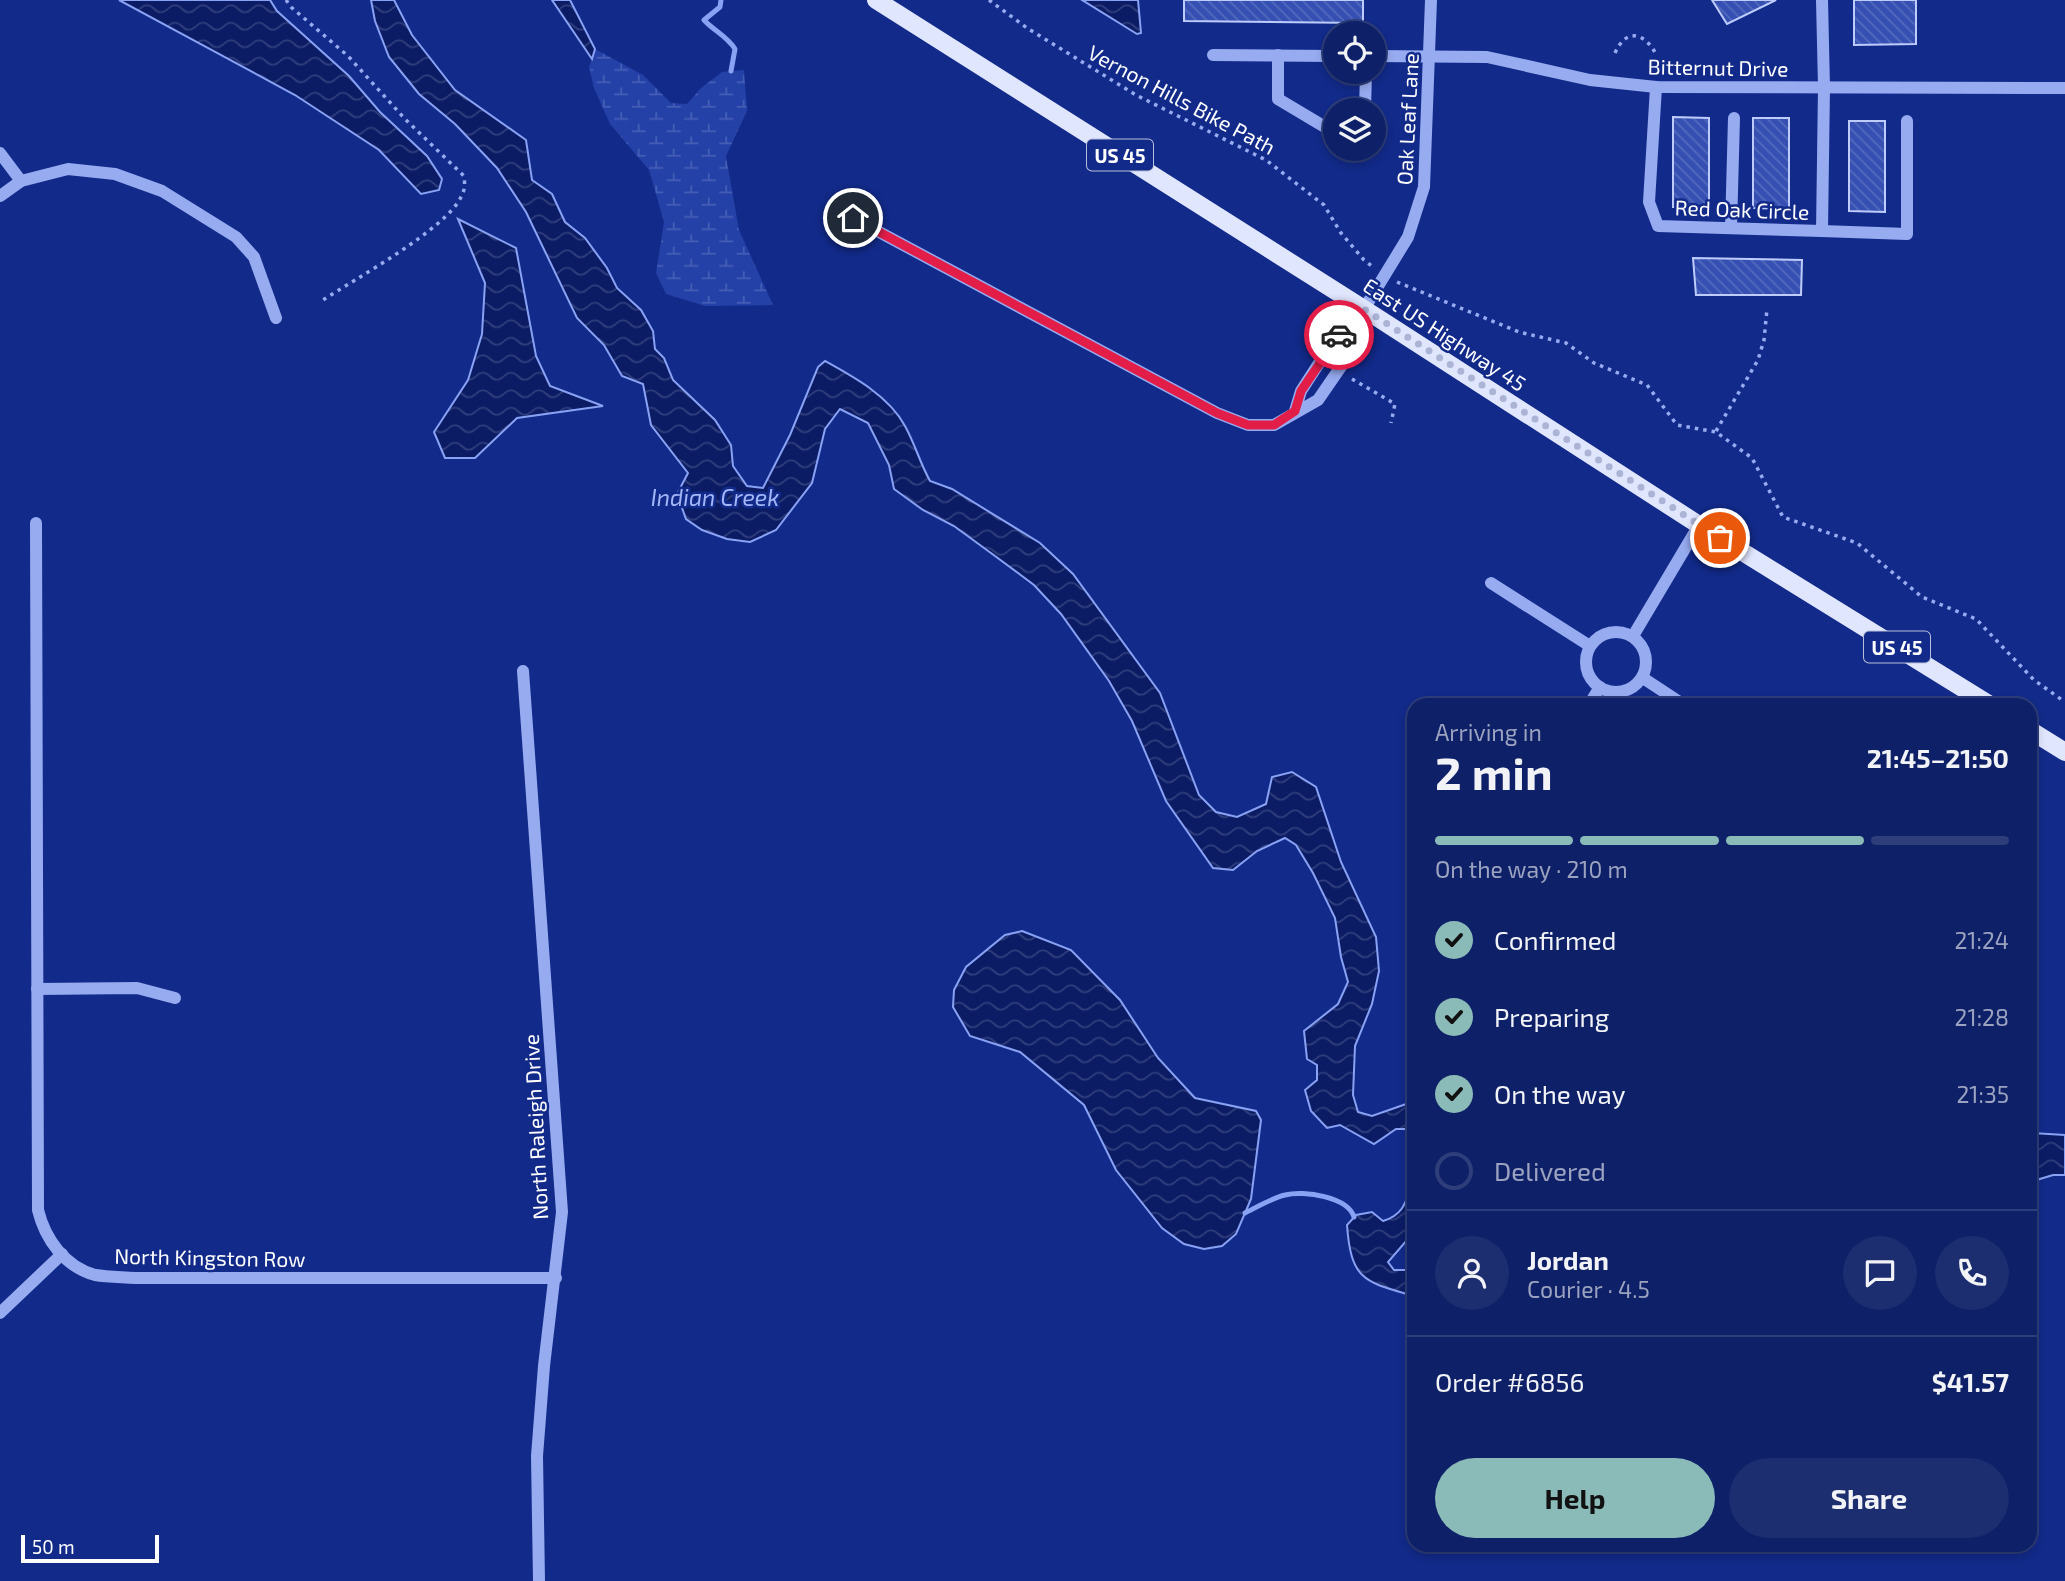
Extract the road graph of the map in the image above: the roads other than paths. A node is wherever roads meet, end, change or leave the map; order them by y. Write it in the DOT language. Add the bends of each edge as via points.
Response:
graph roads {
  1 [pos="876,0"];
  2 [pos="1431,0"];
  3 [pos="1822,0"];
  4 [pos="1213,55"];
  5 [pos="1278,55"];
  6 [pos="1323,56"];
  7 [pos="1386,56"];
  8 [pos="1430,57"];
  9 [pos="1656,87"];
  10 [pos="1824,87"];
  11 [pos="2065,88"];
  12 [pos="1734,118"];
  13 [pos="1907,121"];
  14 [pos="1323,126"];
  15 [pos="0,153"];
  16 [pos="21,181"];
  17 [pos="0,196"];
  18 [pos="853,218"];
  19 [pos="1731,228"];
  20 [pos="1822,231"];
  21 [pos="1364,309"];
  22 [pos="276,317"];
  23 [pos="1295,411"];
  24 [pos="36,523"];
  25 [pos="1699,525"];
  26 [pos="1490,583"];
  27 [pos="1633,636"];
  28 [pos="1590,646"];
  29 [pos="523,671"];
  30 [pos="1643,678"];
  31 [pos="1600,687"];
  32 [pos="1593,698"];
  33 [pos="1673,698"];
  34 [pos="1979,698"];
  35 [pos="2037,734"];
  36 [pos="2065,752"];
  37 [pos="37,989"];
  38 [pos="175,998"];
  39 [pos="62,1254"];
  40 [pos="556,1279"];
  41 [pos="0,1313"];
  42 [pos="539,1581"];
  1 -- 21 [label="main road, East US Highway 45 / US 45"];
  2 -- 8 [label="street, Oak Leaf Lane"];
  3 -- 10 [label="street, Red Oak Circle"];
  4 -- 5 [label="street"];
  5 -- 6 [label="street"];
  5 -- 14 [label="street" via="1278,99"];
  7 -- 8 [label="street, Bitternut Drive"];
  8 -- 9 [label="street, Bitternut Drive" via="1487,57 1590,79"];
  8 -- 21 [label="street, Oak Leaf Lane" via="1424,187 1408,237"];
  9 -- 10 [label="street, Bitternut Drive"];
  9 -- 19 [label="street, Red Oak Circle" via="1650,202 1658,226"];
  10 -- 11 [label="street, Bitternut Drive"];
  10 -- 20 [label="street, Red Oak Circle"];
  12 -- 19 [label="street"];
  13 -- 20 [label="street" via="1907,234"];
  15 -- 16 [label="street"];
  16 -- 17 [label="street"];
  16 -- 22 [label="street" via="68,169 115,174 162,191 236,237 254,257"];
  18 -- 23 [label="street" via="1217,413 1248,425 1274,425"];
  19 -- 20 [label="street, Red Oak Circle"];
  21 -- 23 [label="street" via="1334,340 1301,391"];
  21 -- 23 [label="street" via="1351,352 1318,400"];
  21 -- 25 [label="main road, East US Highway 45 / US 45"];
  24 -- 37 [label="street, North Kingston Row"];
  25 -- 27 [label="street"];
  25 -- 34 [label="main road, East US Highway 45 / US 45"];
  26 -- 28 [label="street"];
  27 -- 28 [label="street" via="1605,634"];
  27 -- 30 [label="street" via="1645,650"];
  28 -- 31 [label="street" via="1586,667"];
  29 -- 40 [label="street, North Raleigh Drive" via="562,1212"];
  30 -- 31 [label="street" via="1626,691"];
  30 -- 33 [label="street"];
  31 -- 32 [label="street"];
  35 -- 36 [label="main road"];
  37 -- 38 [label="street" via="137,988"];
  37 -- 39 [label="street, North Kingston Row" via="38,1210 49,1240"];
  39 -- 40 [label="street, North Kingston Row" via="94,1275 135,1278"];
  39 -- 41 [label="street"];
  40 -- 42 [label="street, North Raleigh Drive" via="537,1456"];
}
